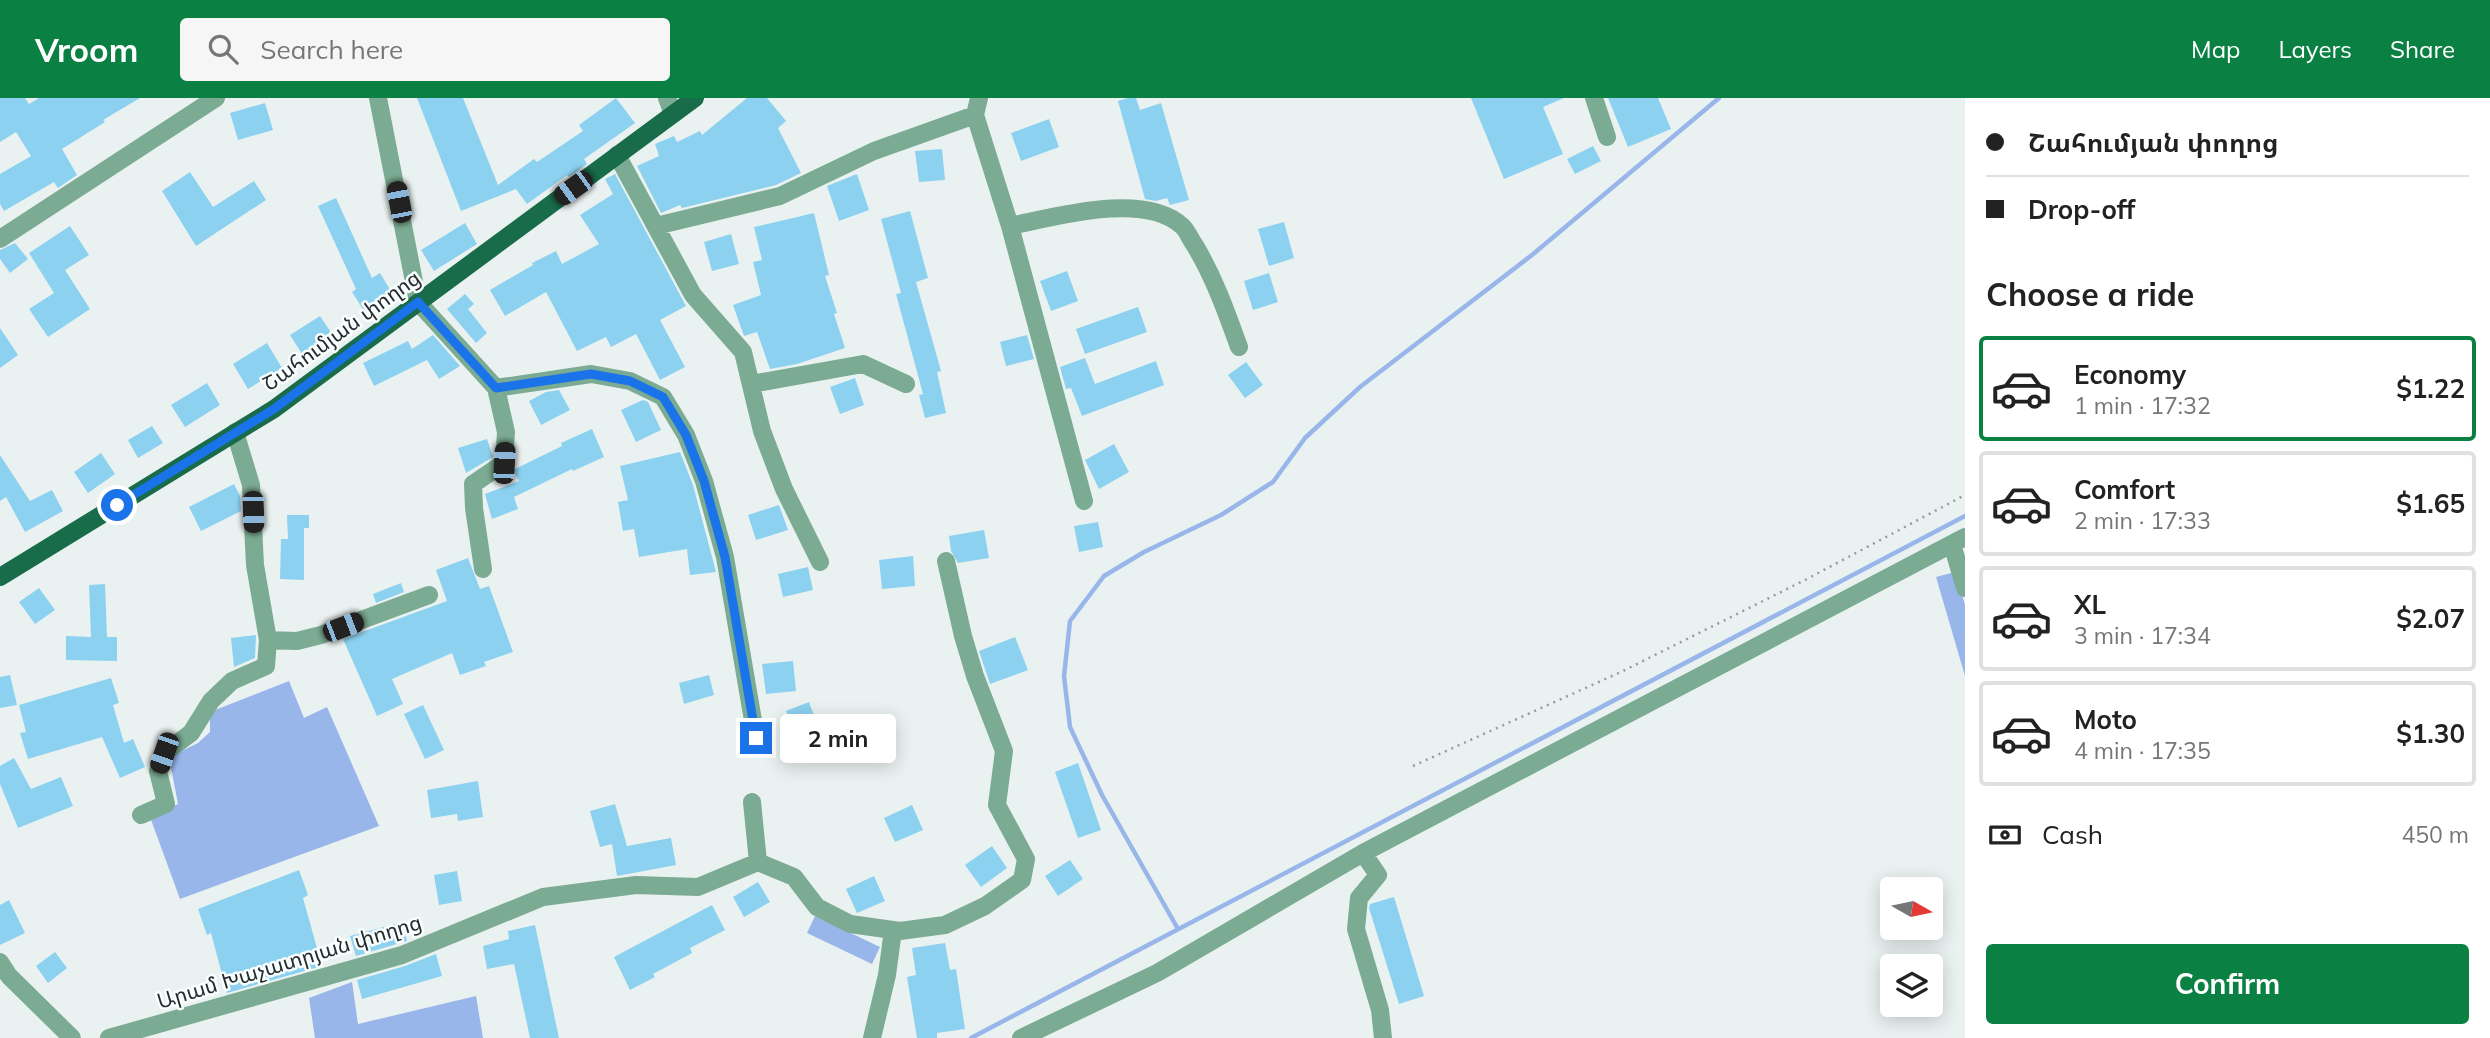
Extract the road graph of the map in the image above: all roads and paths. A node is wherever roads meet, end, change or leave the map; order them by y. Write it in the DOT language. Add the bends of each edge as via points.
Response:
graph roads {
  1 [pos="216,98"];
  2 [pos="379,98"];
  3 [pos="695,98"];
  4 [pos="1594,98"];
  5 [pos="670,106"];
  6 [pos="977,106"];
  7 [pos="1607,137"];
  8 [pos="617,155"];
  9 [pos="656,226"];
  10 [pos="1010,226"];
  11 [pos="0,240"];
  12 [pos="418,302"];
  13 [pos="1239,346"];
  14 [pos="751,384"];
  15 [pos="906,384"];
  16 [pos="496,388"];
  17 [pos="235,432"];
  18 [pos="1965,495"];
  19 [pos="1084,501"];
  20 [pos="1959,541"];
  21 [pos="946,561"];
  22 [pos="820,562"];
  23 [pos="483,569"];
  24 [pos="0,577"];
  25 [pos="1965,588"];
  26 [pos="429,595"];
  27 [pos="268,640"];
  28 [pos="756,738"];
  29 [pos="1413,766"];
  30 [pos="752,803"];
  31 [pos="141,815"];
  32 [pos="1363,853"];
  33 [pos="758,862"];
  34 [pos="893,930"];
  35 [pos="0,961"];
  36 [pos="72,1038"];
  37 [pos="109,1038"];
  38 [pos="872,1038"];
  39 [pos="1021,1038"];
  40 [pos="1383,1038"];
  1 -- 11 [label="street"];
  2 -- 12 [label="street"];
  3 -- 5 [label="main road, Շահումյան փողոց"];
  4 -- 7 [label="street"];
  5 -- 8 [label="main road, Շահումյան փողոց"];
  6 -- 9 [label="street" via="780,196"];
  6 -- 10 [label="street"];
  8 -- 9 [label="street"];
  8 -- 12 [label="main road, Շահումյան փողոց"];
  9 -- 14 [label="street" via="694,295 743,352"];
  10 -- 13 [label="street" via="1120,207 1156,212 1182,226 1210,270"];
  10 -- 19 [label="street"];
  12 -- 16 [label="street"];
  12 -- 17 [label="main road, Շահումյան փողոց" via="274,409"];
  14 -- 15 [label="street" via="863,364"];
  14 -- 22 [label="street" via="762,431 784,489"];
  16 -- 23 [label="street" via="506,432 504,463 474,484"];
  16 -- 28 [label="street" via="591,374 630,381 663,397 686,435 704,481 725,557"];
  17 -- 24 [label="main road, Շահումյան փողոց"];
  17 -- 27 [label="street" via="251,485 255,565"];
  18 -- 29 [label="path" via="1623,671"];
  20 -- 25 [label="street"];
  20 -- 32 [label="street"];
  21 -- 34 [label="street" via="975,676 1004,751 997,805 1026,859 1022,880 985,906 945,925"];
  26 -- 27 [label="street" via="321,635 297,641"];
  27 -- 31 [label="street" via="266,666 232,681 211,701 191,733 164,753 158,771 166,804"];
  30 -- 33 [label="street"];
  32 -- 39 [label="street" via="1157,972"];
  32 -- 40 [label="street" via="1378,875 1359,898 1356,929 1380,1010"];
  33 -- 34 [label="street" via="794,877 817,907 850,924"];
  33 -- 37 [label="street, Արամ Խաչատրյան փողոց" via="698,887 636,885 543,897 402,955"];
  34 -- 38 [label="street"];
  35 -- 36 [label="street" via="9,976"];
}
